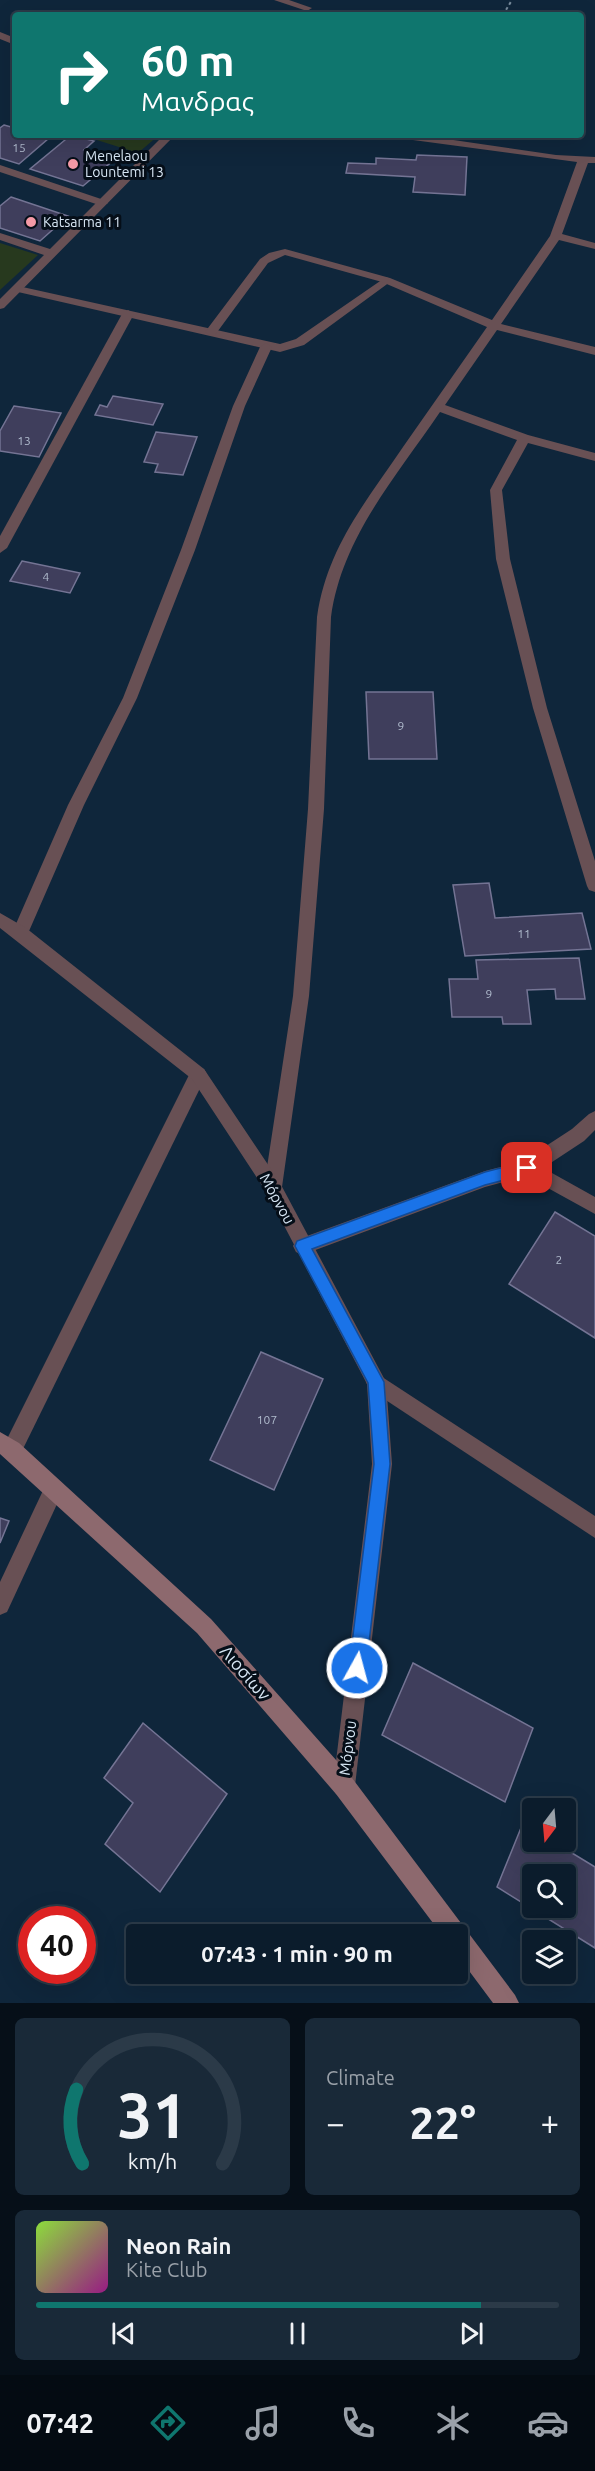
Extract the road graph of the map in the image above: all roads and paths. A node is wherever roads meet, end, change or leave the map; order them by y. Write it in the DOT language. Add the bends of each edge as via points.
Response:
graph roads {
  1 [pos="279,0"];
  2 [pos="315,0"];
  3 [pos="303,12"];
  4 [pos="167,138"];
  5 [pos="419,138"];
  6 [pos="589,160"];
  7 [pos="0,168"];
  8 [pos="103,203"];
  9 [pos="0,236"];
  10 [pos="556,236"];
  11 [pos="595,246"];
  12 [pos="50,253"];
  13 [pos="386,280"];
  14 [pos="18,289"];
  15 [pos="0,306"];
  16 [pos="128,314"];
  17 [pos="493,325"];
  18 [pos="211,332"];
  19 [pos="266,347"];
  20 [pos="595,351"];
  21 [pos="439,407"];
  22 [pos="524,438"];
  23 [pos="595,457"];
  24 [pos="0,548"];
  25 [pos="595,886"];
  26 [pos="0,920"];
  27 [pos="20,933"];
  28 [pos="198,1074"];
  29 [pos="595,1119"];
  30 [pos="527,1168"];
  31 [pos="273,1187"];
  32 [pos="595,1206"];
  33 [pos="302,1246"];
  34 [pos="376,1382"];
  35 [pos="6,1446"];
  36 [pos="54,1489"];
  37 [pos="595,1528"];
  38 [pos="0,1605"];
  39 [pos="344,1786"];
  40 [pos="448,1924"];
  41 [pos="468,1951"];
  42 [pos="507,2003"];
  1 -- 3 [label="street"];
  2 -- 3 [label="street"];
  4 -- 8 [label="street"];
  5 -- 6 [label="street"];
  6 -- 10 [label="street"];
  7 -- 8 [label="street"];
  8 -- 12 [label="street"];
  9 -- 12 [label="street"];
  10 -- 11 [label="street"];
  10 -- 17 [label="street"];
  12 -- 14 [label="street"];
  13 -- 17 [label="street"];
  13 -- 18 [label="street" via="285,252 273,255 264,261"];
  13 -- 19 [label="street" via="300,342 280,348"];
  14 -- 15 [label="street"];
  14 -- 16 [label="street"];
  16 -- 18 [label="street"];
  16 -- 24 [label="street"];
  17 -- 20 [label="street"];
  17 -- 21 [label="street"];
  18 -- 19 [label="street"];
  19 -- 27 [label="street" via="130,698 76,805"];
  21 -- 22 [label="street"];
  21 -- 31 [label="street" via="347,540 327,593 301,996"];
  22 -- 23 [label="street"];
  22 -- 25 [label="street" via="496,490 504,559 540,708"];
  26 -- 27 [label="street, Μόρνου"];
  27 -- 28 [label="street, Μόρνου"];
  28 -- 31 [label="street, Μόρνου"];
  28 -- 35 [label="street"];
  29 -- 30 [label="street" via="578,1136"];
  30 -- 32 [label="street"];
  30 -- 33 [label="street" via="485,1179"];
  31 -- 33 [label="street, Μόρνου"];
  33 -- 34 [label="street, Μόρνου"];
  34 -- 37 [label="street"];
  34 -- 39 [label="street, Μόρνου" via="382,1464"];
  35 -- 36 [label="main road, Λιοσίων"];
  36 -- 38 [label="street"];
  36 -- 39 [label="main road, Λιοσίων" via="204,1626"];
  39 -- 40 [label="main road, Λιοσίων"];
  41 -- 42 [label="main road, Λιοσίων"];
}
